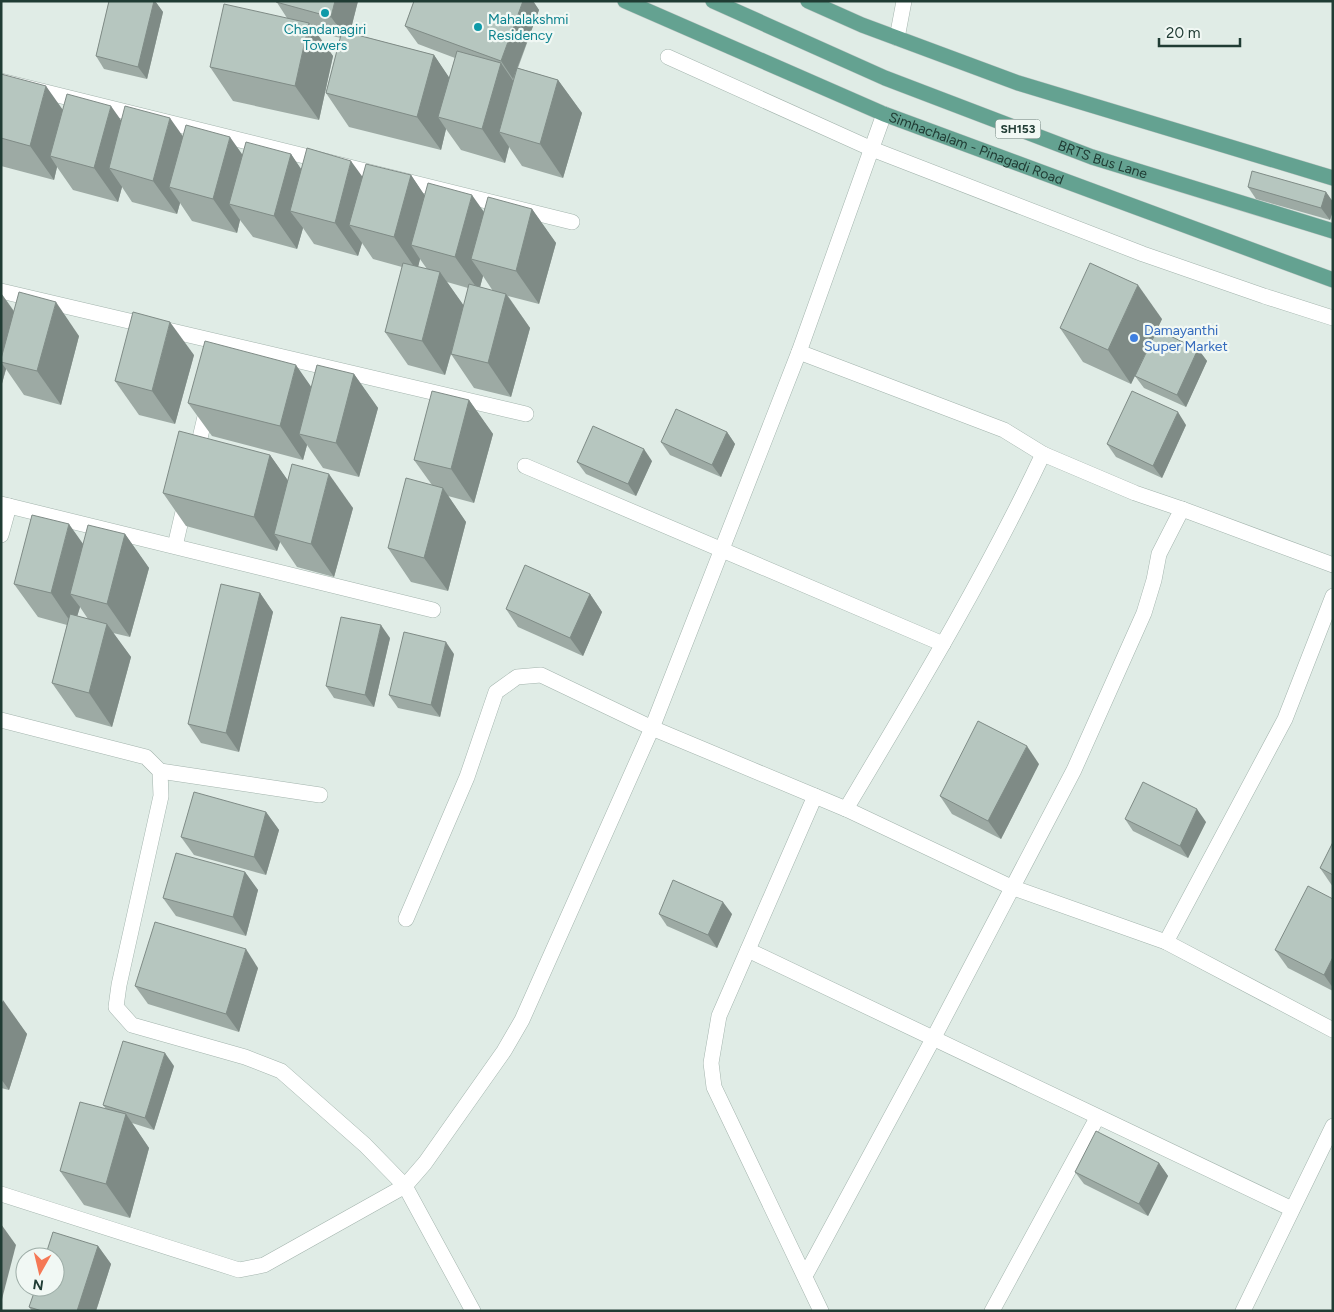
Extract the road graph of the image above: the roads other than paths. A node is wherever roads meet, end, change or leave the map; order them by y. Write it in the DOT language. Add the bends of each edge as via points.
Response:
graph roads {
  1 [pos="625,1"];
  2 [pos="713,1"];
  3 [pos="808,1"];
  4 [pos="904,1"];
  5 [pos="897,38"];
  6 [pos="668,57"];
  7 [pos="1,81"];
  8 [pos="884,114"];
  9 [pos="872,150"];
  10 [pos="1333,178"];
  11 [pos="572,222"];
  12 [pos="1333,231"];
  13 [pos="1333,280"];
  14 [pos="1,291"];
  15 [pos="1333,318"];
  16 [pos="799,352"];
  17 [pos="211,391"];
  18 [pos="526,414"];
  19 [pos="1043,454"];
  20 [pos="525,466"];
  21 [pos="193,469"];
  22 [pos="188,488"];
  23 [pos="5,505"];
  24 [pos="1182,509"];
  25 [pos="1,535"];
  26 [pos="175,546"];
  27 [pos="722,549"];
  28 [pos="1333,565"];
  29 [pos="1333,596"];
  30 [pos="433,610"];
  31 [pos="943,644"];
  32 [pos="1,720"];
  33 [pos="652,728"];
  34 [pos="160,771"];
  35 [pos="320,796"];
  36 [pos="815,796"];
  37 [pos="846,809"];
  38 [pos="1011,887"];
  39 [pos="406,919"];
  40 [pos="1166,942"];
  41 [pos="748,950"];
  42 [pos="1333,1030"];
  43 [pos="933,1039"];
  44 [pos="1097,1118"];
  45 [pos="1333,1126"];
  46 [pos="405,1186"];
  47 [pos="1,1194"];
  48 [pos="1292,1209"];
  49 [pos="804,1276"];
  50 [pos="473,1311"];
  51 [pos="821,1311"];
  52 [pos="992,1311"];
  53 [pos="1243,1311"];
  1 -- 8 [label="main road, Simhachalam - Pinagadi Road"];
  2 -- 12 [label="main road, BRTS Bus Lane / SH153" via="885,78 1092,156"];
  3 -- 5 [label="main road"];
  4 -- 5 [label="street"];
  5 -- 10 [label="main road" via="1018,84"];
  6 -- 9 [label="street"];
  7 -- 11 [label="street"];
  8 -- 9 [label="street"];
  8 -- 13 [label="main road, Simhachalam - Pinagadi Road"];
  9 -- 15 [label="street" via="1143,254"];
  9 -- 16 [label="street"];
  14 -- 18 [label="street" via="221,348"];
  16 -- 19 [label="street" via="1004,430"];
  16 -- 27 [label="street"];
  17 -- 21 [label="street"];
  19 -- 24 [label="street"];
  19 -- 31 [label="street" via="1015,514"];
  20 -- 27 [label="street"];
  22 -- 26 [label="street"];
  23 -- 25 [label="street"];
  23 -- 26 [label="street"];
  24 -- 28 [label="street"];
  24 -- 38 [label="street" via="1159,554 1144,613 1074,770"];
  26 -- 30 [label="street"];
  27 -- 31 [label="street"];
  27 -- 33 [label="street"];
  29 -- 40 [label="street" via="1285,719"];
  31 -- 37 [label="street"];
  32 -- 34 [label="street" via="146,757"];
  33 -- 36 [label="street"];
  33 -- 39 [label="street" via="541,674 517,677 496,692 467,777"];
  33 -- 46 [label="street" via="522,1020 504,1051 425,1163"];
  34 -- 35 [label="street"];
  34 -- 46 [label="street" via="161,796 116,1008 132,1026 245,1057 281,1071 365,1145"];
  36 -- 37 [label="street"];
  36 -- 41 [label="street"];
  37 -- 38 [label="street"];
  38 -- 40 [label="street"];
  38 -- 43 [label="street"];
  40 -- 42 [label="street"];
  41 -- 43 [label="street"];
  41 -- 49 [label="street" via="719,1016 711,1063 714,1087"];
  43 -- 44 [label="street"];
  43 -- 49 [label="street"];
  44 -- 48 [label="street"];
  44 -- 52 [label="street"];
  45 -- 48 [label="street"];
  46 -- 47 [label="street" via="264,1265 239,1270"];
  46 -- 50 [label="street"];
  48 -- 53 [label="street"];
  49 -- 51 [label="street"];
}
